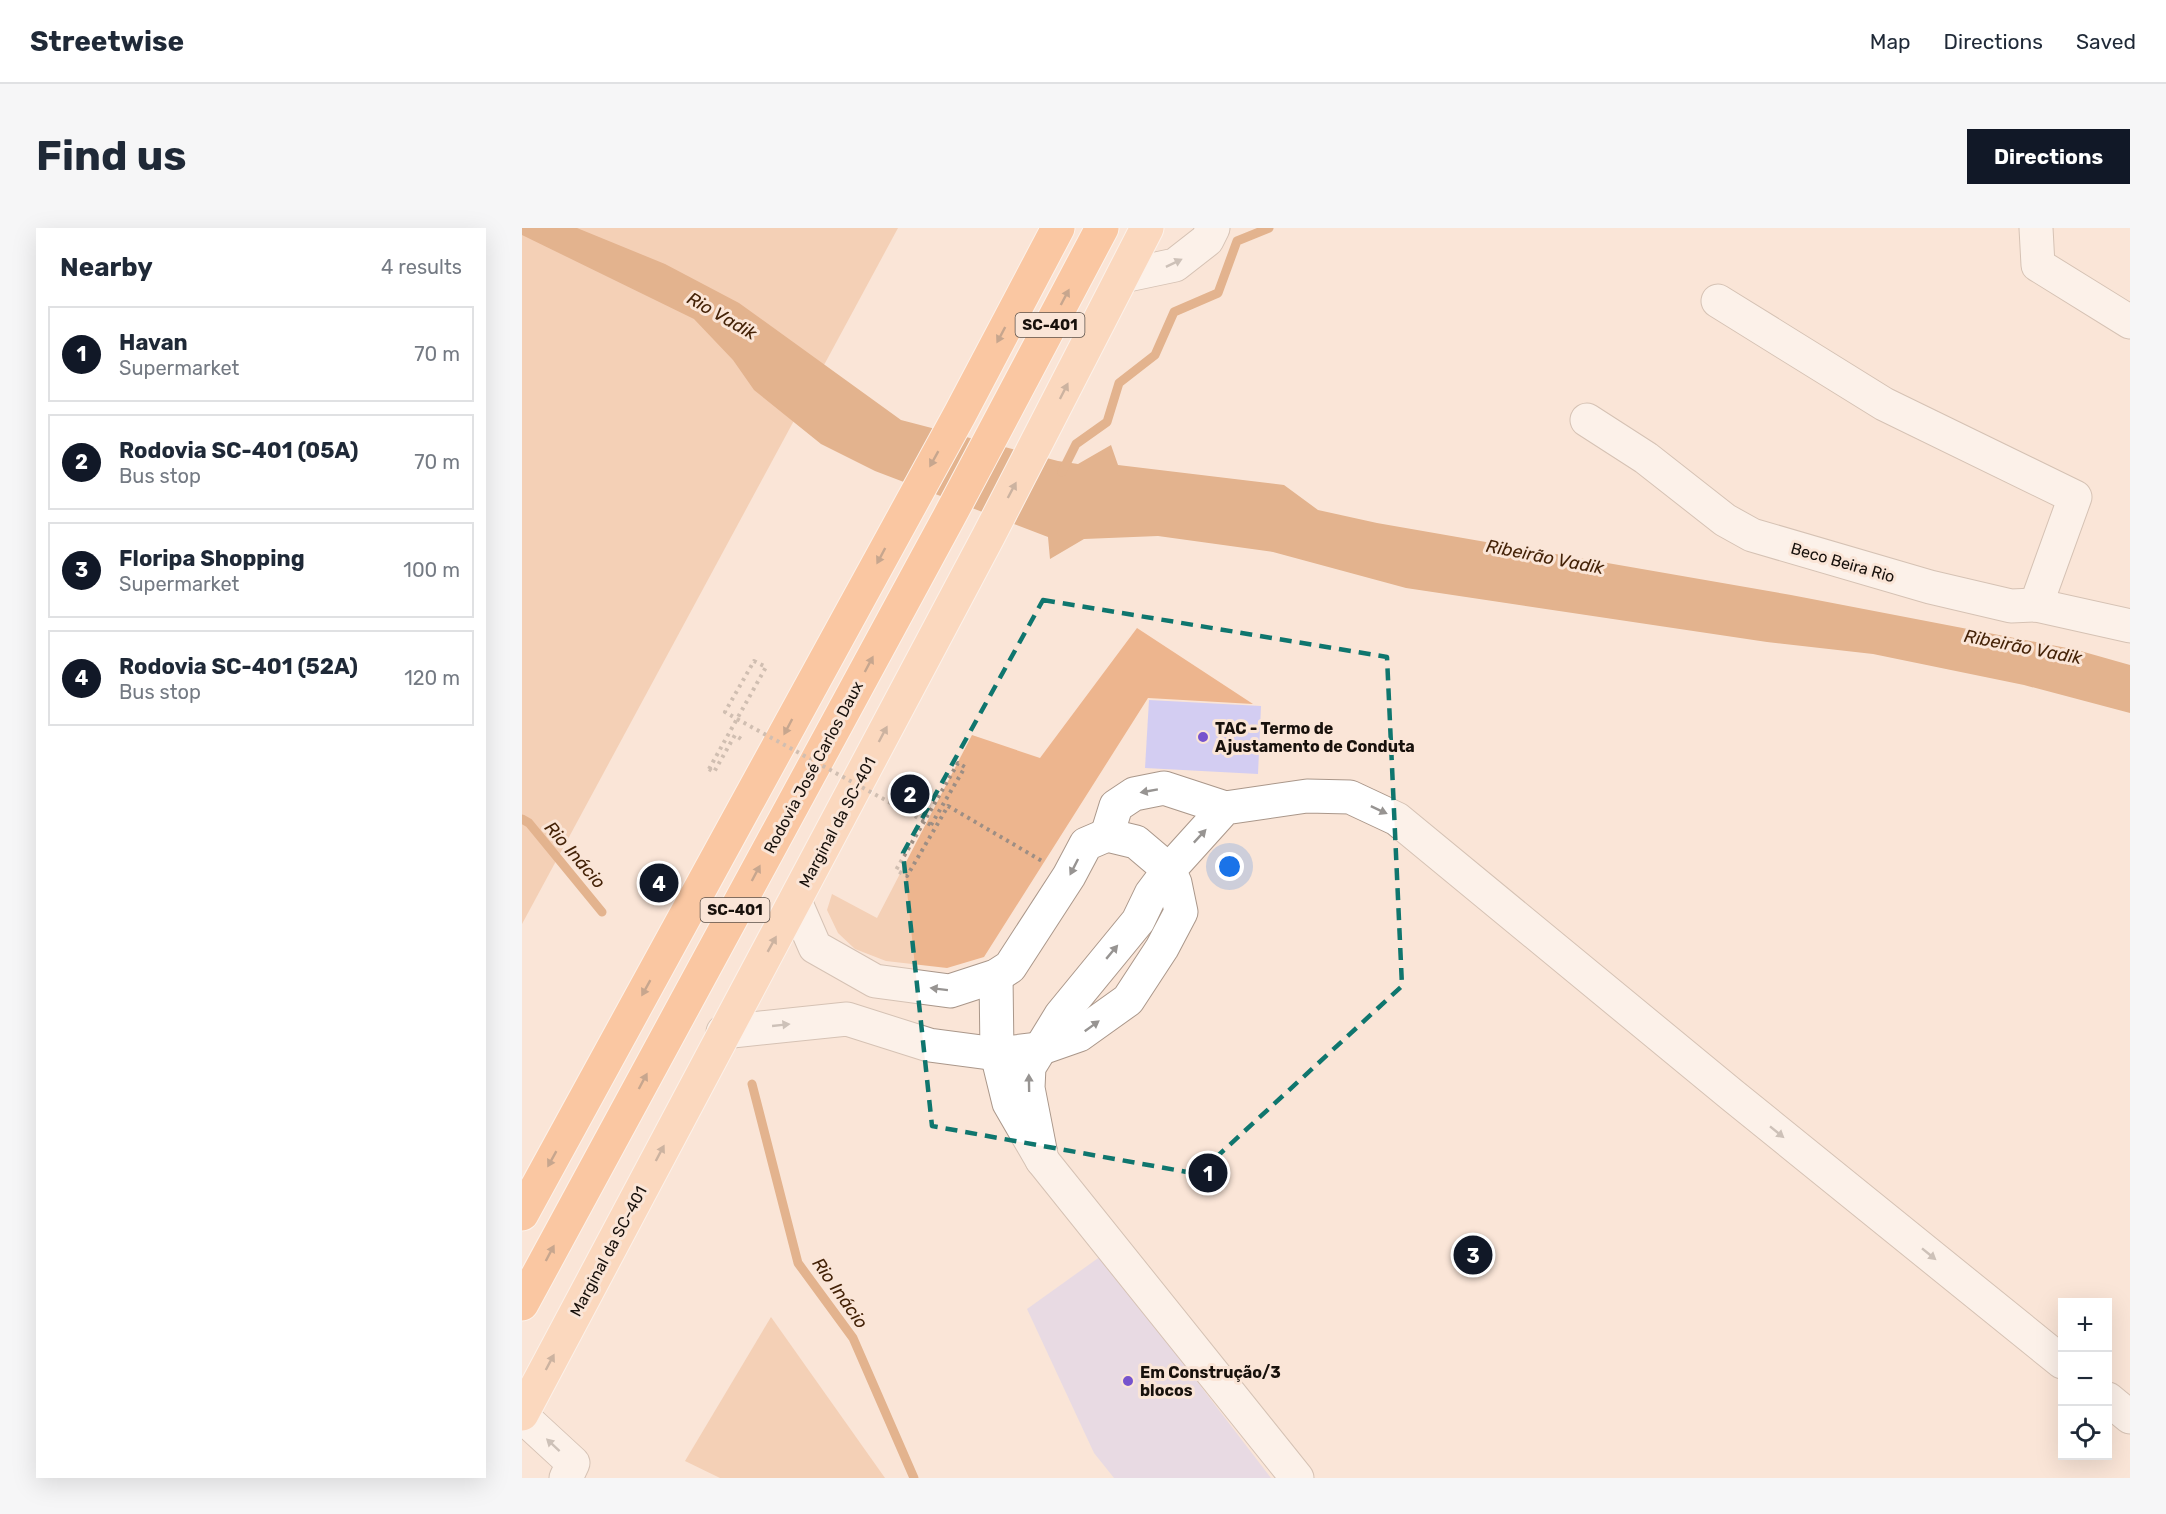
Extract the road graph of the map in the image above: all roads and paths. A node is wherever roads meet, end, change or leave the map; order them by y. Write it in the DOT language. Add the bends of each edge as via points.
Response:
graph roads {
  1 [pos="1058,228"];
  2 [pos="1101,228"];
  3 [pos="1147,228"];
  4 [pos="1214,228"];
  5 [pos="2036,228"];
  6 [pos="1122,276"];
  7 [pos="1718,301"];
  8 [pos="2130,322"];
  9 [pos="1587,420"];
  10 [pos="2036,604"];
  11 [pos="2130,626"];
  12 [pos="737,719"];
  13 [pos="710,769"];
  14 [pos="1225,808"];
  15 [pos="1107,835"];
  16 [pos="1169,870"];
  17 [pos="1069,876"];
  18 [pos="795,901"];
  19 [pos="996,976"];
  20 [pos="723,1032"];
  21 [pos="1039,1049"];
  22 [pos="997,1054"];
  23 [pos="1042,1160"];
  24 [pos="522,1214"];
  25 [pos="522,1304"];
  26 [pos="2058,1359"];
  27 [pos="2112,1402"];
  28 [pos="522,1415"];
  29 [pos="2130,1417"];
  30 [pos="566,1478"];
  31 [pos="1297,1478"];
  1 -- 24 [label="highway, SC-401, one-way"];
  25 -- 2 [label="highway, Rodovia José Carlos Daux / SC-401, one-way"];
  3 -- 6 [label="main road, Marginal da SC-401"];
  6 -- 4 [label="lane, one-way" via="1175,265 1206,240"];
  5 -- 8 [label="lane" via="2038,265"];
  18 -- 6 [label="main road, Marginal da SC-401, one-way"];
  7 -- 10 [label="lane" via="1884,404 2075,497"];
  9 -- 10 [label="lane, Beco Beira Rio" via="1653,464 1725,520 1752,535 1930,587 2012,606"];
  10 -- 11 [label="lane, Beco Beira Rio"];
  12 -- 12 [label="path" via="766,667 754,661 725,712"];
  12 -- 13 [label="path"];
  12 -- 17 [label="path, bridge" via="931,825 965,767 958,763 896,870 907,876 948,806"];
  14 -- 15 [label="lane, one-way" via="1164,788 1134,794 1116,806"];
  16 -- 14 [label="lane, one-way"];
  14 -- 26 [label="lane, one-way" via="1306,796 1350,797 1397,819"];
  15 -- 16 [label="lane" via="1136,842"];
  15 -- 17 [label="lane, one-way" via="1086,844"];
  21 -- 16 [label="lane, one-way" via="1060,1016 1138,921"];
  21 -- 16 [label="lane, one-way" via="1079,1035 1128,1000 1181,912"];
  17 -- 19 [label="lane" via="1010,967"];
  19 -- 18 [label="lane, one-way" via="950,991 875,981 815,947"];
  20 -- 18 [label="main road, Marginal da SC-401, one-way"];
  19 -- 22 [label="lane"];
  20 -- 22 [label="lane, one-way" via="847,1019 929,1045"];
  28 -- 20 [label="main road, Marginal da SC-401, one-way"];
  21 -- 22 [label="lane"];
  23 -- 21 [label="lane, one-way" via="1028,1088 1029,1067"];
  22 -- 23 [label="lane" via="1009,1103"];
  23 -- 31 [label="lane"];
  27 -- 29 [label="lane"];
  30 -- 28 [label="lane, one-way" via="573,1463"];
}
